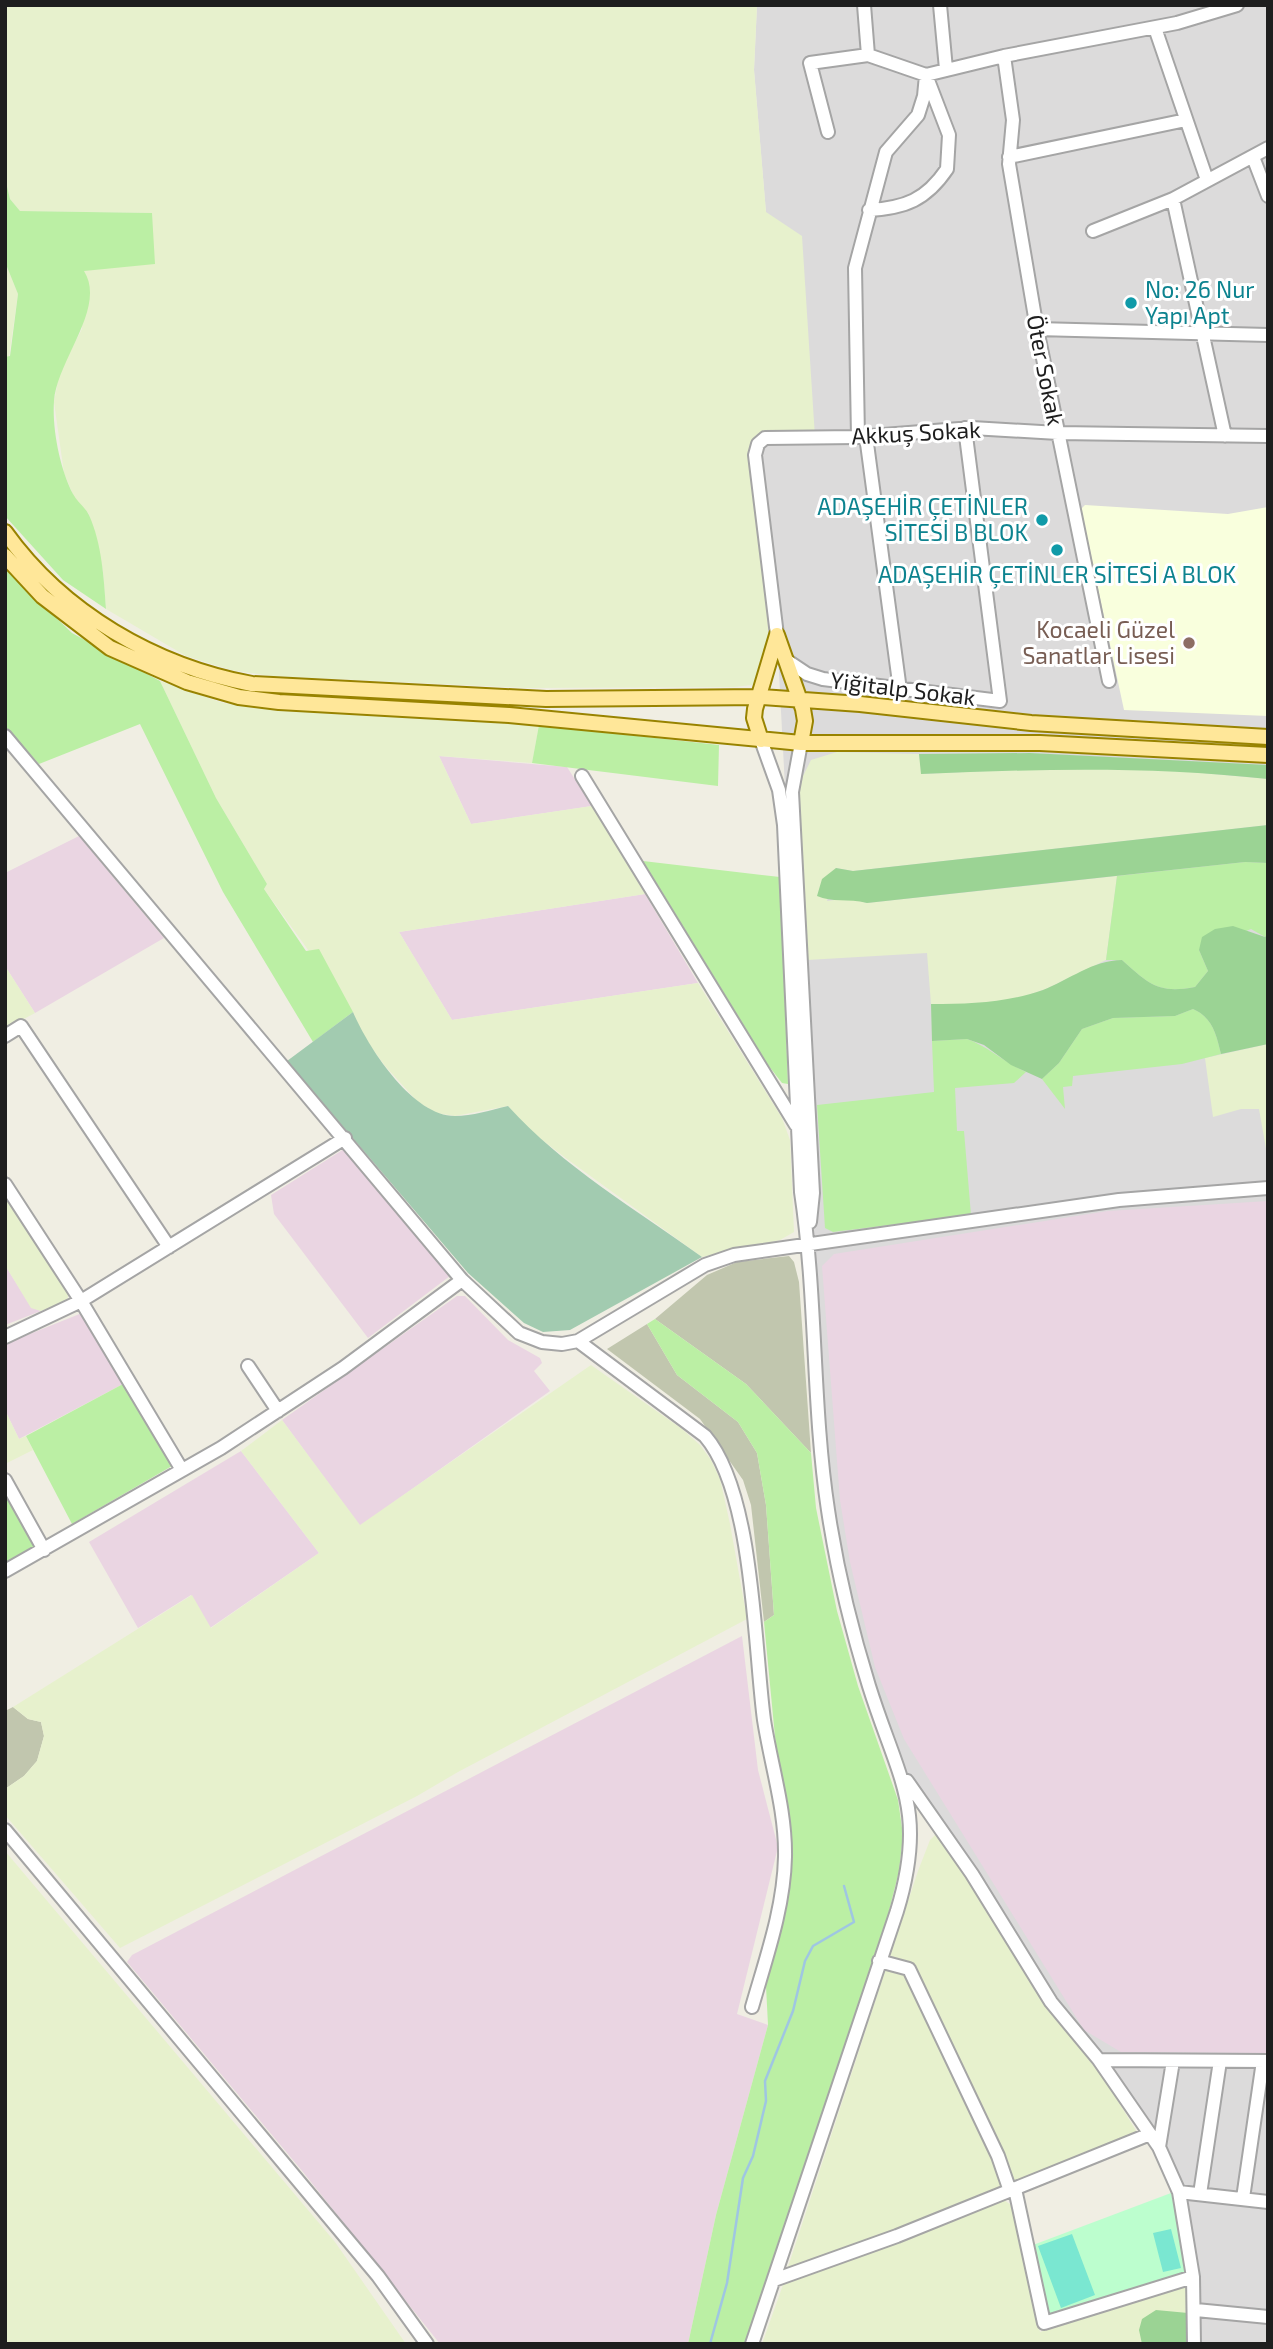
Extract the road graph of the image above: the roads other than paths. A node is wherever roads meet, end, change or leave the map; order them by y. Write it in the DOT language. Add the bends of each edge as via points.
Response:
graph roads {
  1 [pos="863,5"];
  2 [pos="940,5"];
  3 [pos="1237,5"];
  4 [pos="1155,28"];
  5 [pos="869,55"];
  6 [pos="1004,56"];
  7 [pos="946,69"];
  8 [pos="926,75"];
  9 [pos="1186,120"];
  10 [pos="828,132"];
  11 [pos="1268,148"];
  12 [pos="1009,157"];
  13 [pos="1253,157"];
  14 [pos="1207,180"];
  15 [pos="1268,196"];
  16 [pos="1173,199"];
  17 [pos="869,210"];
  18 [pos="1093,231"];
  19 [pos="1037,329"];
  20 [pos="1203,333"];
  21 [pos="1268,335"];
  22 [pos="965,428"];
  23 [pos="1058,433"];
  24 [pos="862,436"];
  25 [pos="1226,436"];
  26 [pos="1268,436"];
  27 [pos="5,532"];
  28 [pos="5,556"];
  29 [pos="777,635"];
  30 [pos="786,660"];
  31 [pos="1109,681"];
  32 [pos="900,690"];
  33 [pos="761,696"];
  34 [pos="799,699"];
  35 [pos="1000,701"];
  36 [pos="1013,721"];
  37 [pos="5,736"];
  38 [pos="1268,737"];
  39 [pos="761,740"];
  40 [pos="801,743"];
  41 [pos="19,752"];
  42 [pos="1268,755"];
  43 [pos="5,758"];
  44 [pos="582,776"];
  45 [pos="5,1036"];
  46 [pos="798,1128"];
  47 [pos="345,1138"];
  48 [pos="5,1184"];
  49 [pos="1268,1188"];
  50 [pos="809,1243"];
  51 [pos="169,1247"];
  52 [pos="462,1280"];
  53 [pos="81,1301"];
  54 [pos="5,1337"];
  55 [pos="578,1341"];
  56 [pos="248,1366"];
  57 [pos="278,1411"];
  58 [pos="182,1470"];
  59 [pos="5,1479"];
  60 [pos="44,1550"];
  61 [pos="5,1571"];
  62 [pos="902,1776"];
  63 [pos="5,1830"];
  64 [pos="878,1961"];
  65 [pos="752,2007"];
  66 [pos="1100,2060"];
  67 [pos="1173,2061"];
  68 [pos="1220,2061"];
  69 [pos="1265,2061"];
  70 [pos="1150,2134"];
  71 [pos="1159,2147"];
  72 [pos="1013,2190"];
  73 [pos="1179,2192"];
  74 [pos="1200,2194"];
  75 [pos="1243,2198"];
  76 [pos="1268,2202"];
  77 [pos="1193,2277"];
  78 [pos="774,2280"];
  79 [pos="1196,2310"];
  80 [pos="1268,2317"];
  81 [pos="427,2344"];
  82 [pos="752,2344"];
  83 [pos="1194,2344"];
  1 -- 5 [label="street"];
  2 -- 7 [label="street"];
  3 -- 4 [label="street"];
  4 -- 6 [label="street"];
  4 -- 9 [label="street"];
  5 -- 8 [label="street"];
  5 -- 10 [label="street" via="810,63"];
  6 -- 7 [label="street"];
  6 -- 12 [label="street, Öter Sokak" via="1013,120"];
  7 -- 8 [label="street"];
  8 -- 17 [label="street" via="918,115 886,152"];
  8 -- 17 [label="street" via="949,135 947,169 918,199 904,206"];
  9 -- 12 [label="street"];
  9 -- 14 [label="street"];
  11 -- 13 [label="street"];
  12 -- 19 [label="street, Öter Sokak"];
  13 -- 14 [label="street"];
  13 -- 15 [label="street"];
  14 -- 16 [label="street"];
  16 -- 18 [label="street"];
  16 -- 20 [label="street"];
  17 -- 24 [label="street" via="855,268"];
  19 -- 20 [label="street"];
  19 -- 23 [label="street, Öter Sokak"];
  20 -- 21 [label="street"];
  20 -- 25 [label="street"];
  22 -- 23 [label="street, Akkuş Sokak"];
  22 -- 24 [label="street, Akkuş Sokak"];
  22 -- 35 [label="street, Yiğitalp Sokak"];
  23 -- 25 [label="street, Akkuş Sokak"];
  23 -- 31 [label="street, Öter Sokak"];
  24 -- 29 [label="street, Akkuş Sokak" via="765,438 756,449"];
  24 -- 32 [label="street"];
  25 -- 26 [label="street, Akkuş Sokak"];
  27 -- 33 [label="main road" via="65,597 111,630 162,657 232,680 276,687 546,699"];
  28 -- 39 [label="main road" via="42,596 110,648 165,674 219,692 279,702 509,715"];
  29 -- 30 [label="main road"];
  29 -- 33 [label="main road"];
  30 -- 32 [label="street, Yiğitalp Sokak" via="823,679"];
  30 -- 34 [label="main road"];
  32 -- 35 [label="street, Yiğitalp Sokak"];
  33 -- 34 [label="main road"];
  33 -- 39 [label="main road" via="754,718"];
  34 -- 36 [label="main road"];
  34 -- 40 [label="main road" via="805,721"];
  35 -- 36 [label="street"];
  36 -- 38 [label="main road"];
  37 -- 41 [label="street"];
  39 -- 40 [label="main road"];
  39 -- 46 [label="street" via="783,814"];
  40 -- 42 [label="main road" via="1040,743"];
  40 -- 50 [label="street" via="792,792 813,1193"];
  41 -- 43 [label="street"];
  41 -- 47 [label="street"];
  44 -- 46 [label="street"];
  45 -- 51 [label="street" via="21,1026"];
  46 -- 50 [label="street"];
  47 -- 51 [label="street"];
  47 -- 52 [label="street"];
  48 -- 53 [label="street"];
  49 -- 50 [label="street" via="1119,1200"];
  50 -- 55 [label="street" via="734,1255 705,1265"];
  50 -- 62 [label="street" via="820,1437 832,1540 858,1651"];
  51 -- 53 [label="street"];
  52 -- 55 [label="street" via="519,1333 553,1344"];
  52 -- 57 [label="street"];
  53 -- 54 [label="street"];
  53 -- 58 [label="street"];
  55 -- 65 [label="street" via="705,1436 720,1457 734,1498 752,1594 785,1854 778,1914"];
  56 -- 57 [label="street"];
  57 -- 58 [label="street"];
  58 -- 60 [label="street"];
  59 -- 60 [label="street"];
  60 -- 61 [label="street"];
  62 -- 64 [label="street" via="910,1809 910,1860"];
  62 -- 66 [label="street" via="972,1874 1051,2002"];
  63 -- 81 [label="street" via="379,2276"];
  64 -- 72 [label="street" via="909,1969"];
  64 -- 78 [label="street"];
  66 -- 67 [label="street"];
  66 -- 70 [label="street"];
  67 -- 68 [label="street"];
  67 -- 71 [label="street"];
  68 -- 69 [label="street"];
  68 -- 74 [label="street"];
  69 -- 75 [label="street"];
  70 -- 71 [label="street"];
  70 -- 72 [label="street"];
  71 -- 73 [label="street"];
  72 -- 77 [label="street" via="1044,2323"];
  72 -- 78 [label="street"];
  73 -- 74 [label="street"];
  73 -- 77 [label="street"];
  74 -- 75 [label="street"];
  75 -- 76 [label="street"];
  77 -- 79 [label="street"];
  78 -- 82 [label="street"];
  79 -- 80 [label="street"];
  79 -- 83 [label="street"];
}
